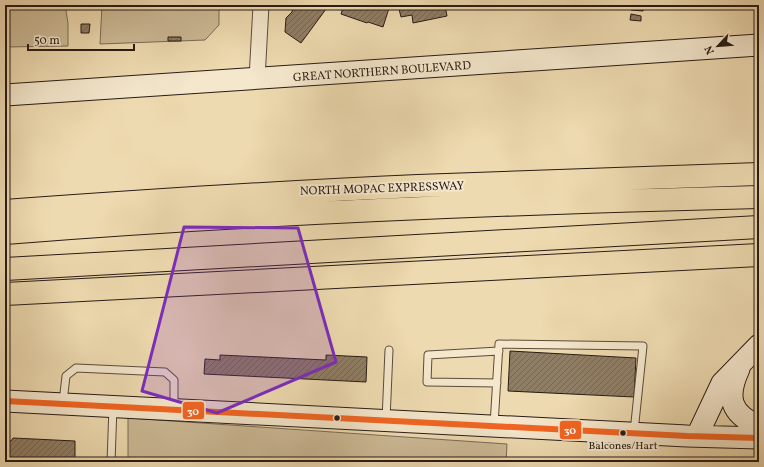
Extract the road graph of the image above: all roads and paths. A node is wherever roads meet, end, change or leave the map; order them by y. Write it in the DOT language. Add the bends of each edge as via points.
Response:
graph roads {
  1 [pos="261,5"];
  2 [pos="759,45"];
  3 [pos="257,79"];
  4 [pos="5,95"];
  5 [pos="759,174"];
  6 [pos="725,175"];
  7 [pos="759,177"];
  8 [pos="759,197"];
  9 [pos="5,211"];
  10 [pos="759,227"];
  11 [pos="5,233"];
  12 [pos="759,237"];
  13 [pos="759,255"];
  14 [pos="655,260"];
  15 [pos="5,269"];
  16 [pos="5,294"];
  17 [pos="759,346"];
  18 [pos="389,350"];
  19 [pos="499,351"];
  20 [pos="742,362"];
  21 [pos="496,384"];
  22 [pos="5,401"];
  23 [pos="63,403"];
  24 [pos="113,405"];
  25 [pos="174,408"];
  26 [pos="386,420"];
  27 [pos="494,426"];
  28 [pos="759,426"];
  29 [pos="634,433"];
  30 [pos="697,436"];
  31 [pos="759,438"];
  32 [pos="111,462"];
  1 -- 3 [label="street"];
  2 -- 3 [label="main road, GREAT NORTHERN BOULEVARD"];
  3 -- 4 [label="main road, GREAT NORTHERN BOULEVARD"];
  5 -- 6 [label="highway, NORTH MOPAC EXPRESSWAY"];
  6 -- 7 [label="highway"];
  6 -- 9 [label="highway, NORTH MOPAC EXPRESSWAY" via="276,193"];
  8 -- 11 [label="highway" via="429,207"];
  10 -- 15 [label="highway"];
  12 -- 14 [label="highway" via="694,242"];
  13 -- 14 [label="highway"];
  14 -- 16 [label="highway"];
  17 -- 20 [label="main road"];
  18 -- 26 [label="lane"];
  19 -- 21 [label="lane"];
  19 -- 21 [label="lane" via="428,355 427,382"];
  19 -- 29 [label="lane" via="499,344 643,346"];
  20 -- 28 [label="main road" via="734,380 733,402 740,415 748,422"];
  20 -- 30 [label="main road" via="722,383"];
  21 -- 27 [label="lane"];
  22 -- 23 [label="main road"];
  23 -- 24 [label="main road"];
  23 -- 25 [label="lane" via="66,376 76,368 165,372 174,380"];
  24 -- 25 [label="main road"];
  24 -- 32 [label="lane"];
  25 -- 26 [label="main road"];
  26 -- 27 [label="main road"];
  27 -- 29 [label="main road"];
  29 -- 30 [label="main road"];
  30 -- 31 [label="main road"];
}
